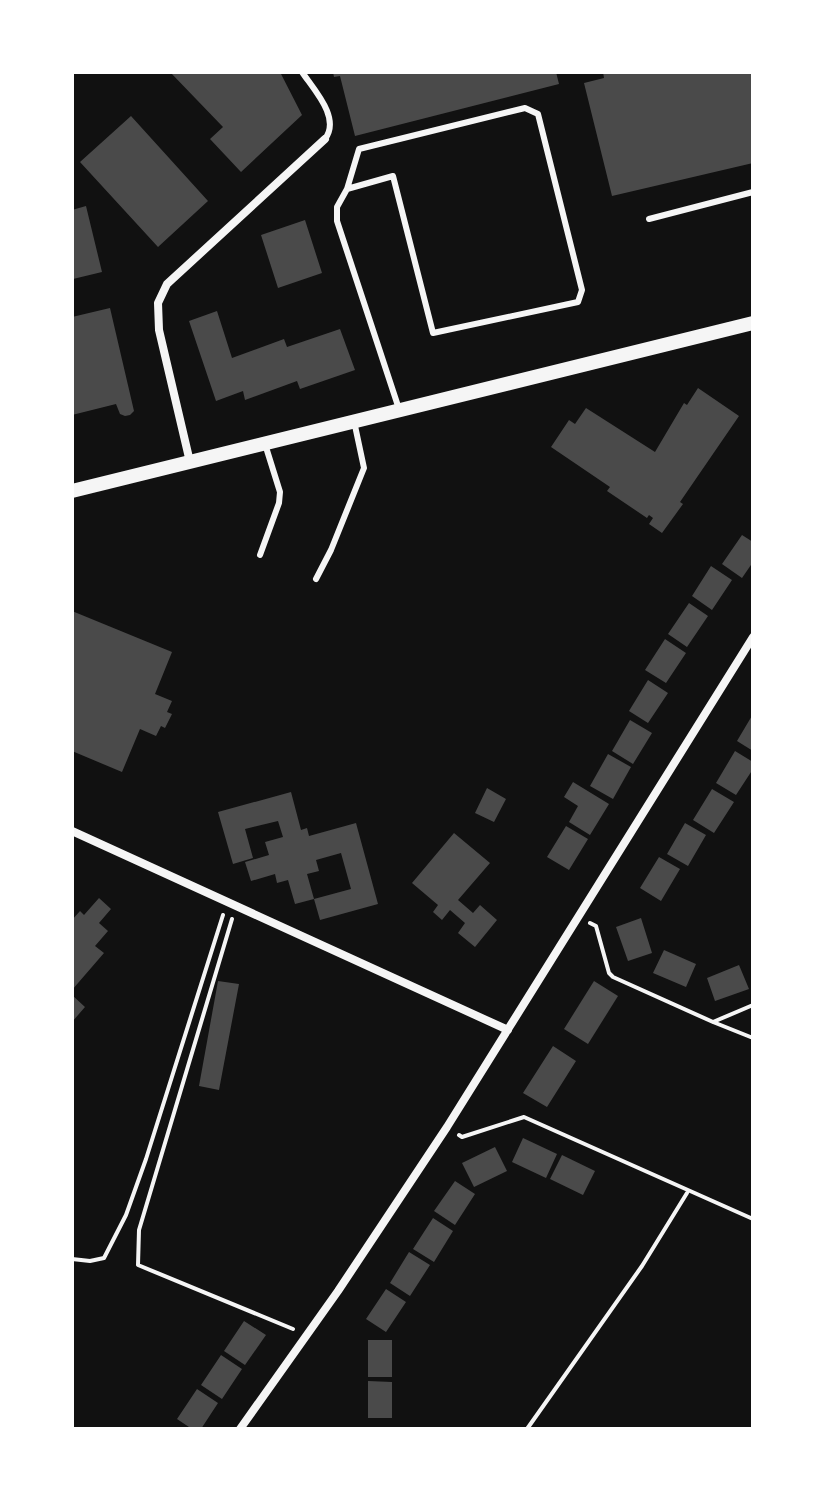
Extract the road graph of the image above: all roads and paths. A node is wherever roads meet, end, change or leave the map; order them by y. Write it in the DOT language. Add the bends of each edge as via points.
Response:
graph roads {
  1 [pos="302,72"];
  2 [pos="325,139"];
  3 [pos="347,189"];
  4 [pos="753,192"];
  5 [pos="649,219"];
  6 [pos="753,323"];
  7 [pos="399,410"];
  8 [pos="354,421"];
  9 [pos="264,443"];
  10 [pos="190,462"];
  11 [pos="72,491"];
  12 [pos="260,555"];
  13 [pos="316,579"];
  14 [pos="753,637"];
  15 [pos="72,831"];
  16 [pos="232,903"];
  17 [pos="597,932"];
  18 [pos="753,1005"];
  19 [pos="713,1022"];
  20 [pos="508,1030"];
  21 [pos="753,1038"];
  22 [pos="447,1127"];
  23 [pos="687,1192"];
  24 [pos="753,1219"];
  25 [pos="72,1259"];
  26 [pos="306,1335"];
  27 [pos="240,1429"];
  28 [pos="527,1429"];
  1 -- 2 [label="lane" via="331,119"];
  2 -- 10 [label="street" via="161,294 159,330"];
  3 -- 3 [label="lane" via="393,176 433,333 578,302 582,290 538,114 525,108 359,149"];
  3 -- 7 [label="lane" via="337,207 337,221"];
  4 -- 5 [label="lane"];
  6 -- 7 [label="street"];
  7 -- 8 [label="street"];
  8 -- 9 [label="street"];
  8 -- 13 [label="lane" via="364,468"];
  9 -- 10 [label="street"];
  9 -- 12 [label="lane" via="280,492"];
  10 -- 11 [label="street"];
  14 -- 20 [label="street"];
  15 -- 16 [label="street"];
  16 -- 20 [label="street"];
  16 -- 25 [label="path" via="126,1215 104,1258"];
  16 -- 26 [label="path" via="139,1230 138,1265"];
  17 -- 19 [label="path" via="613,977"];
  18 -- 19 [label="path"];
  19 -- 21 [label="path"];
  20 -- 22 [label="street"];
  22 -- 23 [label="path" via="462,1137 524,1117"];
  22 -- 26 [label="street"];
  23 -- 24 [label="path"];
  23 -- 28 [label="path" via="642,1266"];
  26 -- 27 [label="street"];
}
